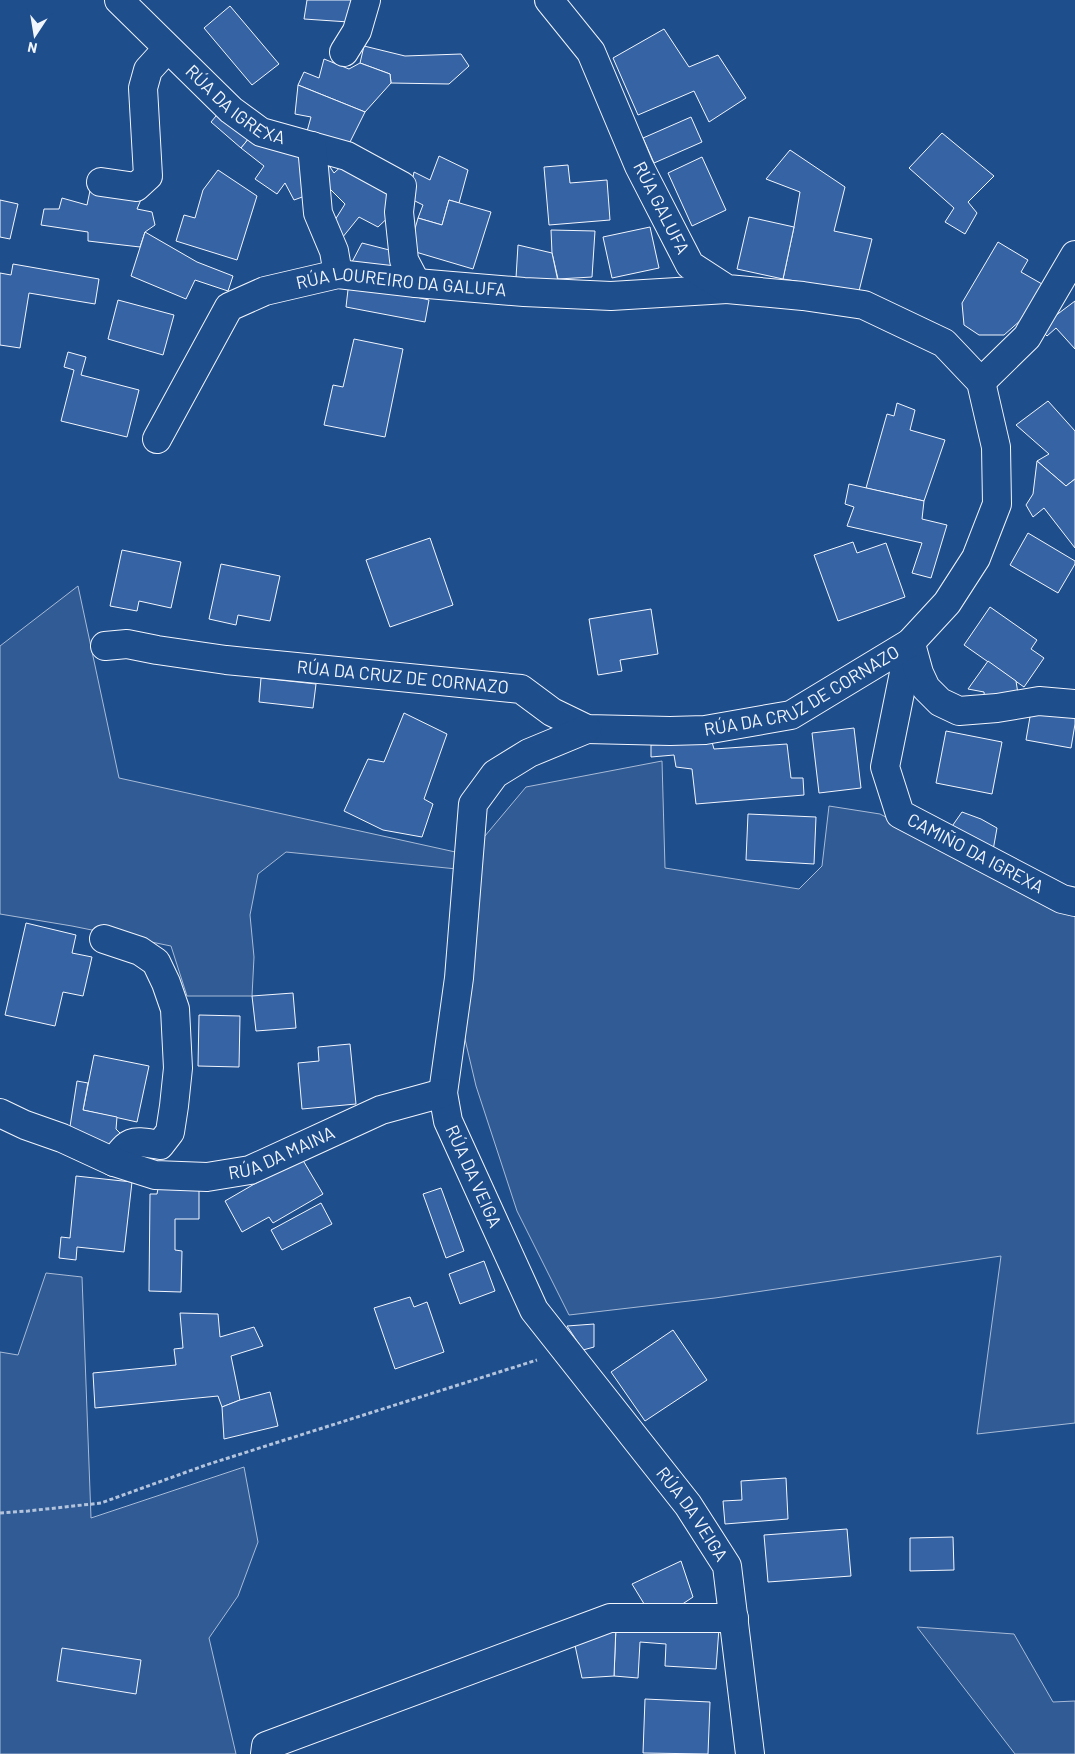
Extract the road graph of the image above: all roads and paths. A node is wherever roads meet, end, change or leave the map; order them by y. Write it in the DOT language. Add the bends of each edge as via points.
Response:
graph roads {
  1 [pos="119,0"];
  2 [pos="366,0"];
  3 [pos="549,0"];
  4 [pos="167,49"];
  5 [pos="344,52"];
  6 [pos="312,146"];
  7 [pos="100,182"];
  8 [pos="1075,255"];
  9 [pos="338,274"];
  10 [pos="416,284"];
  11 [pos="727,289"];
  12 [pos="981,382"];
  13 [pos="157,439"];
  14 [pos="910,643"];
  15 [pos="105,646"];
  16 [pos="1075,704"];
  17 [pos="587,729"];
  18 [pos="1075,902"];
  19 [pos="104,939"];
  20 [pos="443,1093"];
  21 [pos="0,1113"];
  22 [pos="114,1162"];
  23 [pos="566,1351"];
  24 [pos="0,1513"];
  25 [pos="734,1618"];
  26 [pos="265,1754"];
  27 [pos="750,1754"];
  1 -- 4 [label="street, RÚA DA IGREXA"];
  2 -- 5 [label="street" via="357,31"];
  3 -- 11 [label="street, RÚA GALUFA" via="591,52 639,166 690,266"];
  4 -- 6 [label="street, RÚA DA IGREXA" via="231,110 261,132"];
  4 -- 7 [label="street" via="148,70 143,88 148,176 136,187"];
  6 -- 9 [label="street, RÚA DA IGREXA" via="318,213 334,251"];
  6 -- 10 [label="street, RÚA DA IGREXA" via="347,156 402,186 399,212 404,260"];
  8 -- 12 [label="street" via="1027,337"];
  9 -- 10 [label="street, RÚA LOUREIRO DA GALUFA"];
  9 -- 13 [label="street, RÚA LOUREIRO DA GALUFA" via="265,291 229,307"];
  10 -- 11 [label="street, RÚA LOUREIRO DA GALUFA" via="611,296"];
  11 -- 12 [label="street, RÚA GALUFA" via="864,305 944,343"];
  12 -- 14 [label="street, RÚA DA CRUZ DE CORNAZO" via="996,447 997,504 976,558 947,603"];
  14 -- 16 [label="street, RÚA DA CRUZ DE CORNAZO" via="926,688 940,702 959,711 1039,701"];
  14 -- 17 [label="street, RÚA DA CRUZ DE CORNAZO" via="791,715 705,730"];
  14 -- 18 [label="street, CAMIÑO DA IGREXA" via="886,767 900,814 1062,899"];
  15 -- 17 [label="street, RÚA DA CRUZ DE CORNAZO" via="127,644 226,660 521,689 552,712"];
  17 -- 20 [label="street, RÚA DA VEIGA" via="529,753 495,774 474,804 459,978"];
  19 -- 22 [label="street" via="140,951 156,962 175,1009 177,1033 178,1068 170,1132 160,1144 136,1141 124,1146"];
  20 -- 22 [label="street, RÚA DA MAINA" via="382,1110 250,1170 207,1177 155,1175"];
  20 -- 23 [label="street, RÚA DA VEIGA" via="448,1120 534,1310"];
  21 -- 22 [label="street, RÚA DA MAINA"];
  23 -- 24 [label="path" via="206,1466 101,1503"];
  23 -- 25 [label="street, RÚA DA VEIGA" via="688,1505 727,1566"];
  25 -- 26 [label="street" via="610,1618 266,1746"];
  25 -- 27 [label="street, RÚA DA VEIGA"];
}
